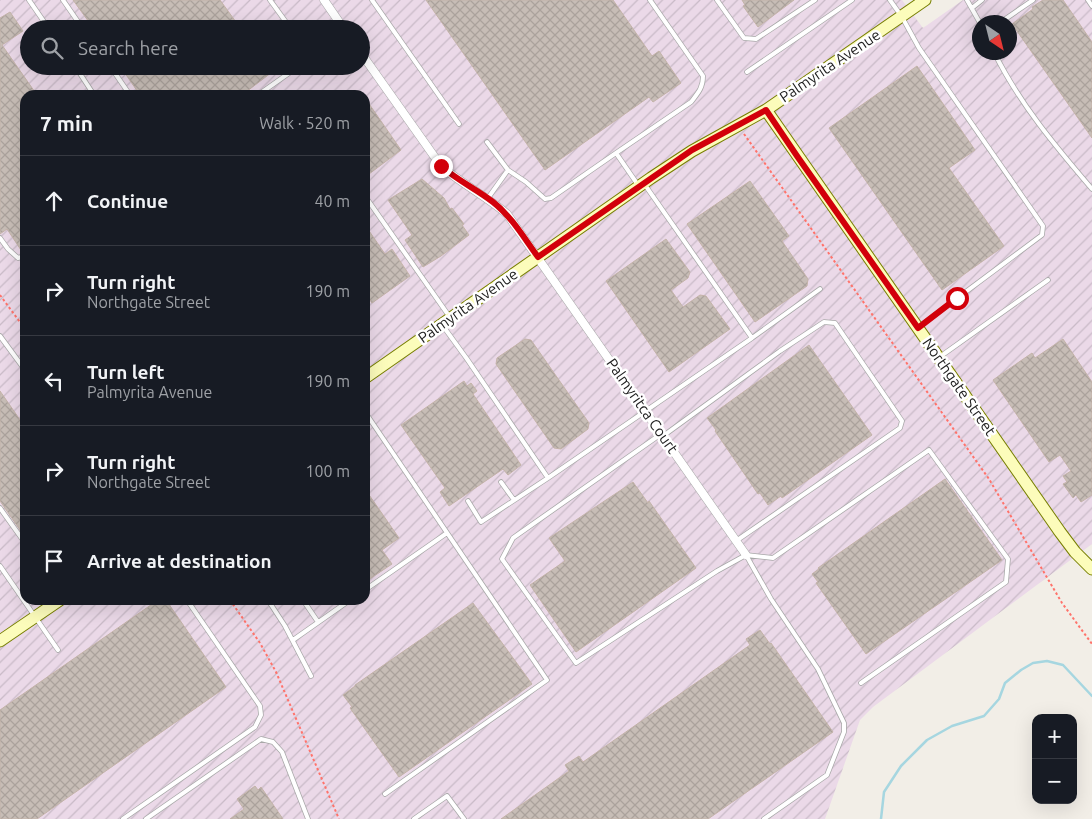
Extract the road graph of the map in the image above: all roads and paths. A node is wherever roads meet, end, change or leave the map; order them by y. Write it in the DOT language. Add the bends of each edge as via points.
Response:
graph roads {
  1 [pos="29,0"];
  2 [pos="63,0"];
  3 [pos="270,0"];
  4 [pos="324,0"];
  5 [pos="372,0"];
  6 [pos="650,0"];
  7 [pos="717,0"];
  8 [pos="815,0"];
  9 [pos="852,0"];
  10 [pos="890,0"];
  11 [pos="935,0"];
  12 [pos="967,0"];
  13 [pos="982,0"];
  14 [pos="1033,0"];
  15 [pos="1088,0"];
  16 [pos="923,2"];
  17 [pos="1092,6"];
  18 [pos="972,8"];
  19 [pos="976,15"];
  20 [pos="1011,15"];
  21 [pos="902,17"];
  22 [pos="43,20"];
  23 [pos="77,20"];
  24 [pos="284,20"];
  25 [pos="338,20"];
  26 [pos="999,60"];
  27 [pos="370,66"];
  28 [pos="747,72"];
  29 [pos="81,75"];
  30 [pos="116,75"];
  31 [pos="286,75"];
  32 [pos="91,90"];
  33 [pos="127,90"];
  34 [pos="265,90"];
  35 [pos="766,110"];
  36 [pos="459,124"];
  37 [pos="738,125"];
  38 [pos="487,142"];
  39 [pos="616,153"];
  40 [pos="508,170"];
  41 [pos="642,185"];
  42 [pos="1092,189"];
  43 [pos="488,198"];
  44 [pos="370,204"];
  45 [pos="0,238"];
  46 [pos="20,257"];
  47 [pos="538,257"];
  48 [pos="1048,280"];
  49 [pos="820,289"];
  50 [pos="0,295"];
  51 [pos="446,321"];
  52 [pos="20,322"];
  53 [pos="918,328"];
  54 [pos="0,336"];
  55 [pos="752,338"];
  56 [pos="939,357"];
  57 [pos="20,363"];
  58 [pos="370,374"];
  59 [pos="646,411"];
  60 [pos="370,419"];
  61 [pos="662,435"];
  62 [pos="548,478"];
  63 [pos="501,482"];
  64 [pos="514,500"];
  65 [pos="468,501"];
  66 [pos="0,508"];
  67 [pos="447,533"];
  68 [pos="20,537"];
  69 [pos="736,541"];
  70 [pos="746,555"];
  71 [pos="1090,565"];
  72 [pos="0,566"];
  73 [pos="370,587"];
  74 [pos="20,595"];
  75 [pos="27,605"];
  76 [pos="53,605"];
  77 [pos="190,605"];
  78 [pos="233,605"];
  79 [pos="271,605"];
  80 [pos="306,605"];
  81 [pos="343,605"];
  82 [pos="35,617"];
  83 [pos="318,622"];
  84 [pos="293,640"];
  85 [pos="0,642"];
  86 [pos="1092,644"];
  87 [pos="58,650"];
  88 [pos="311,676"];
  89 [pos="860,683"];
  90 [pos="385,794"];
  91 [pos="123,819"];
  92 [pos="146,819"];
  93 [pos="308,819"];
  94 [pos="339,819"];
  95 [pos="414,819"];
  96 [pos="464,819"];
  97 [pos="764,819"];
  1 -- 22 [label="lane"];
  2 -- 23 [label="lane"];
  3 -- 24 [label="lane"];
  4 -- 25 [label="street"];
  5 -- 36 [label="lane"];
  6 -- 39 [label="lane" via="703,76 703,84 691,102"];
  7 -- 8 [label="lane" via="744,38 756,39"];
  9 -- 28 [label="lane"];
  10 -- 21 [label="lane"];
  11 -- 16 [label="street, Palmyrita Avenue"];
  12 -- 18 [label="lane"];
  13 -- 18 [label="lane"];
  14 -- 20 [label="lane"];
  15 -- 17 [label="lane"];
  16 -- 21 [label="street, Palmyrita Avenue"];
  18 -- 19 [label="lane"];
  21 -- 35 [label="street, Palmyrita Avenue"];
  21 -- 53 [label="lane" via="918,48 1043,226 1042,235"];
  26 -- 42 [label="lane" via="1033,116"];
  27 -- 43 [label="street" via="441,166"];
  29 -- 32 [label="lane"];
  30 -- 33 [label="lane"];
  31 -- 34 [label="lane"];
  35 -- 37 [label="street, Palmyrita Avenue"];
  35 -- 53 [label="street, Northgate Street"];
  37 -- 41 [label="street, Palmyrita Avenue" via="692,150"];
  37 -- 86 [label="path" via="989,479 1062,603"];
  38 -- 40 [label="lane"];
  39 -- 40 [label="lane" via="551,198 544,199"];
  39 -- 41 [label="lane"];
  40 -- 43 [label="lane"];
  41 -- 47 [label="street, Palmyrita Avenue"];
  41 -- 55 [label="lane"];
  43 -- 47 [label="street" via="507,214"];
  44 -- 51 [label="lane"];
  45 -- 46 [label="lane"];
  47 -- 51 [label="street, Palmyrita Avenue"];
  47 -- 59 [label="street, Palmyritca Court"];
  48 -- 56 [label="lane"];
  49 -- 55 [label="lane"];
  50 -- 52 [label="path"];
  51 -- 58 [label="street, Palmyrita Avenue"];
  51 -- 62 [label="lane" via="467,359"];
  53 -- 56 [label="street, Northgate Street"];
  54 -- 57 [label="lane"];
  55 -- 59 [label="lane"];
  56 -- 71 [label="street, Northgate Street" via="1060,532"];
  59 -- 61 [label="street, Palmyritca Court"];
  59 -- 62 [label="lane"];
  60 -- 67 [label="lane"];
  61 -- 69 [label="street, Palmyritca Court"];
  61 -- 69 [label="lane" via="824,322 835,323 902,421 900,428"];
  61 -- 70 [label="lane" via="513,538 502,558 576,663 671,599"];
  62 -- 64 [label="lane"];
  63 -- 64 [label="lane"];
  64 -- 65 [label="lane" via="481,522"];
  66 -- 68 [label="lane"];
  67 -- 73 [label="lane"];
  67 -- 90 [label="lane" via="547,680"];
  69 -- 70 [label="street, Palmyritca Court"];
  70 -- 89 [label="lane" via="773,558 929,450 1008,559 1006,582"];
  70 -- 97 [label="lane" via="818,668 844,723 844,732 827,775"];
  72 -- 74 [label="lane"];
  75 -- 82 [label="lane"];
  76 -- 82 [label="street"];
  77 -- 91 [label="lane" via="260,706 261,715 255,727"];
  78 -- 94 [label="path" via="276,672"];
  79 -- 84 [label="lane"];
  80 -- 83 [label="lane"];
  81 -- 83 [label="lane"];
  82 -- 85 [label="street"];
  82 -- 87 [label="lane"];
  83 -- 84 [label="lane"];
  84 -- 88 [label="lane"];
  92 -- 93 [label="lane" via="262,739 273,742 282,752"];
  95 -- 96 [label="lane" via="447,796"];
}
